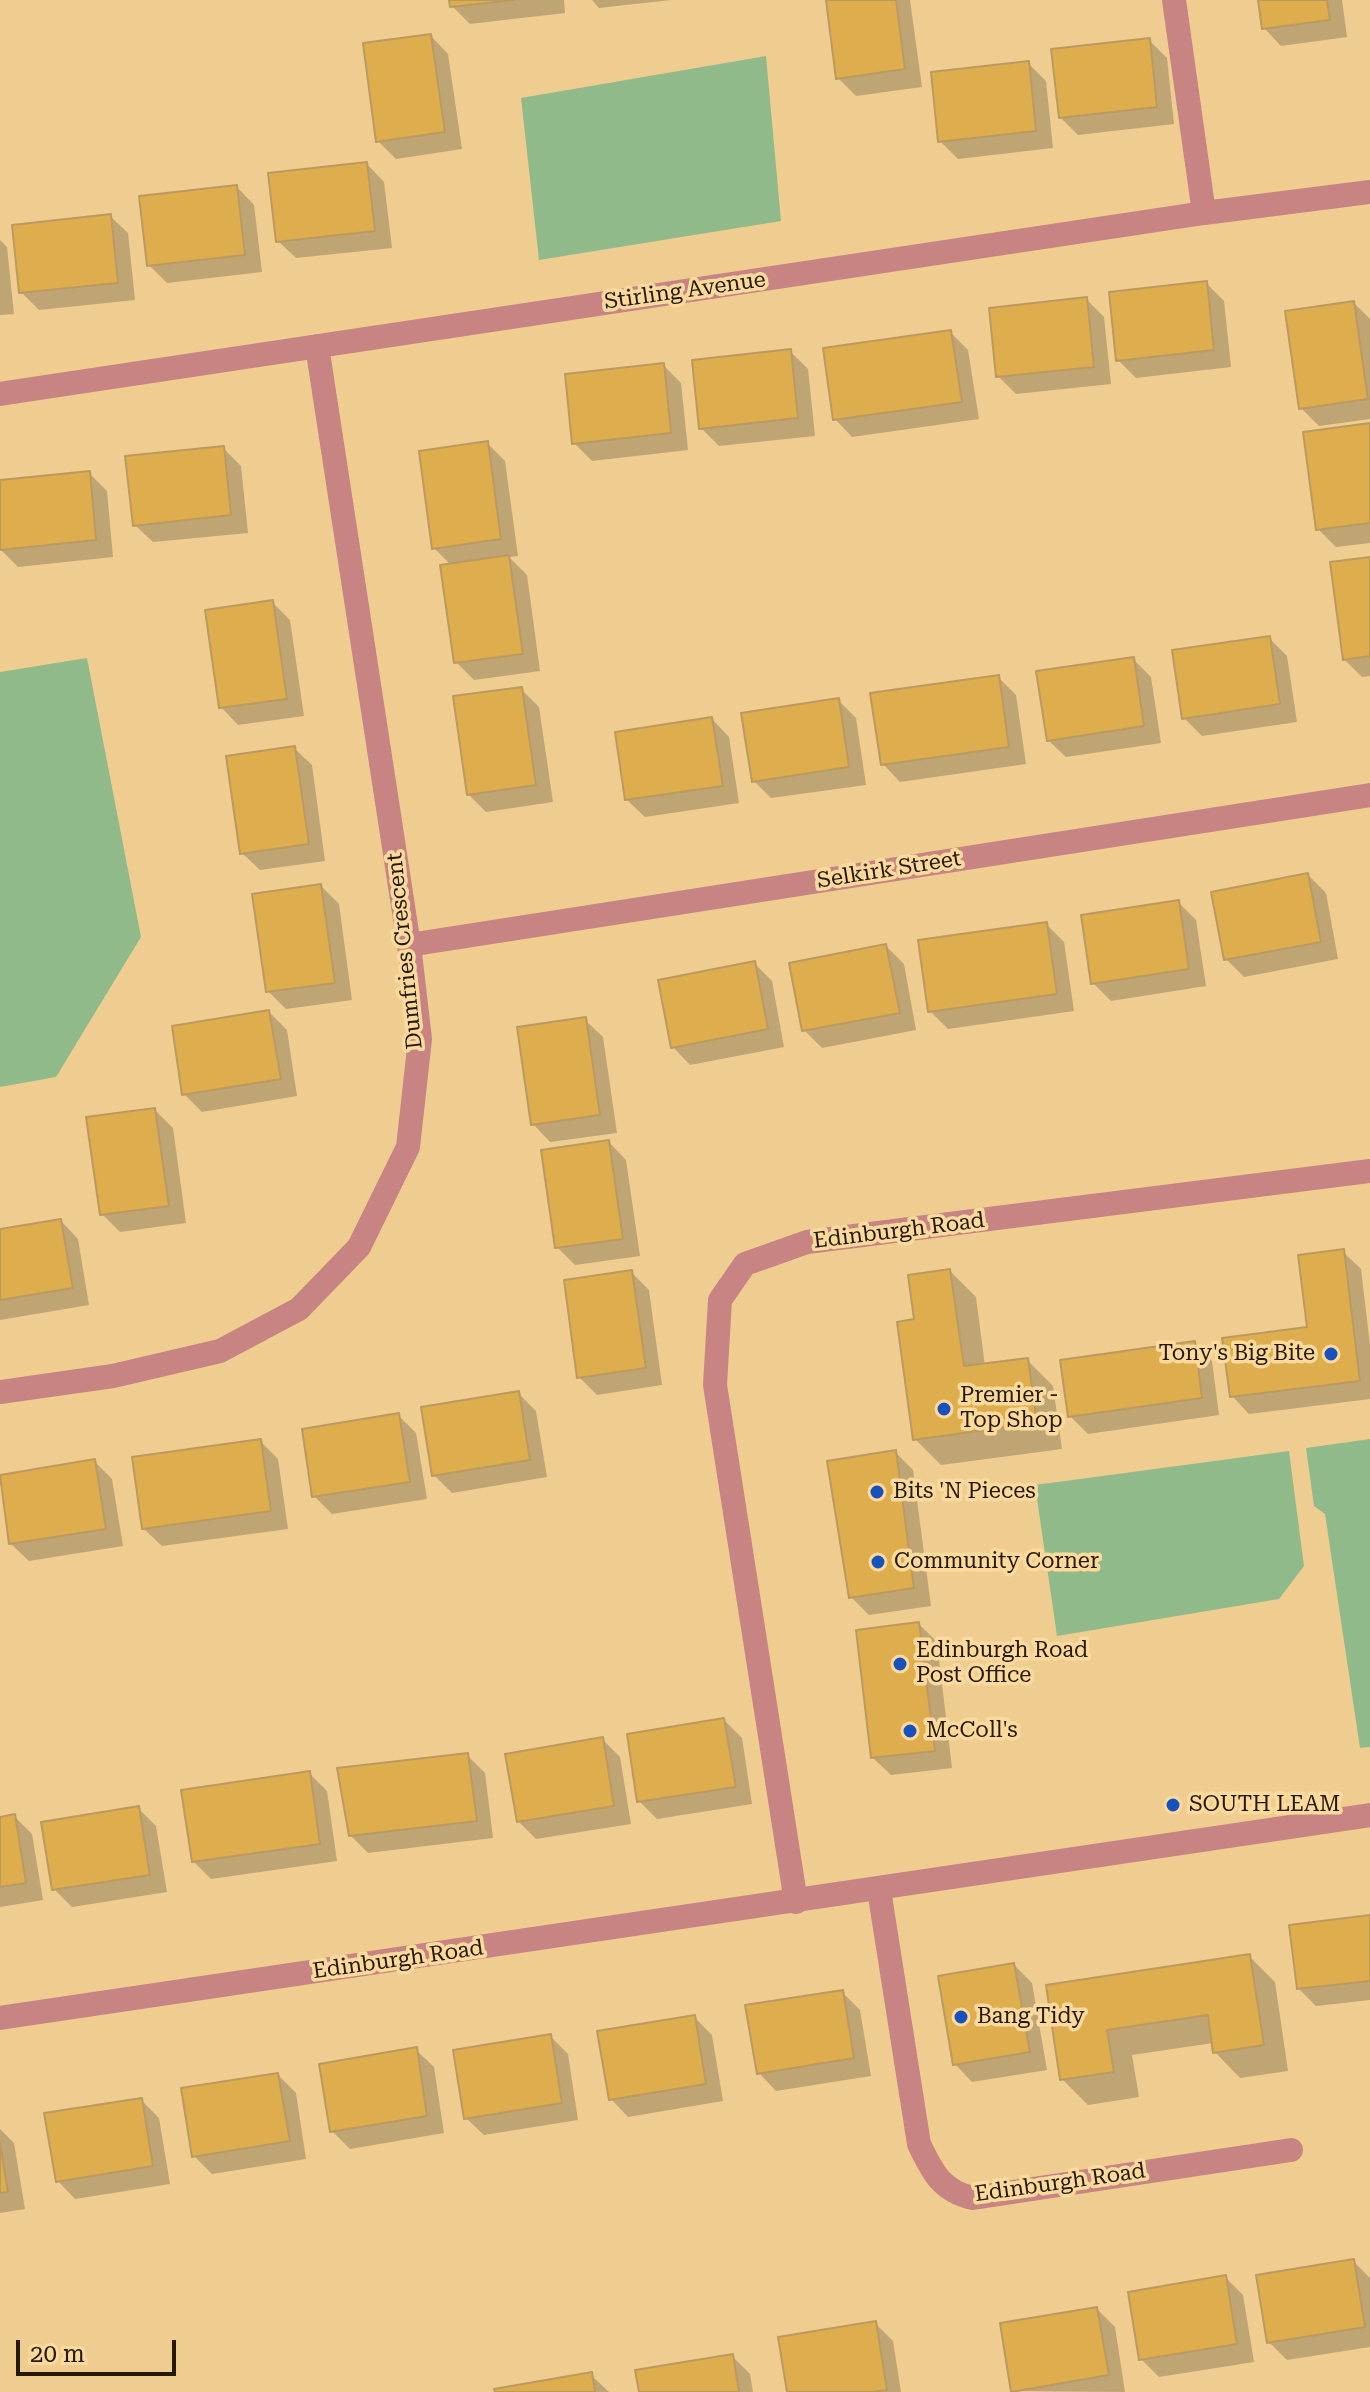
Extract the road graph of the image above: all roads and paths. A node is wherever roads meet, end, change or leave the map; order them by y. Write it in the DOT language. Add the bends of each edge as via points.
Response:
graph roads {
  1 [pos="1174,0"];
  2 [pos="1370,192"];
  3 [pos="1204,213"];
  4 [pos="317,346"];
  5 [pos="0,394"];
  6 [pos="1370,795"];
  7 [pos="409,945"];
  8 [pos="1370,1171"];
  9 [pos="0,1392"];
  10 [pos="1370,1815"];
  11 [pos="879,1890"];
  12 [pos="796,1902"];
  13 [pos="0,2018"];
  14 [pos="1291,2150"];
  1 -- 3 [label="street"];
  2 -- 3 [label="street, Stirling Avenue"];
  3 -- 4 [label="street, Stirling Avenue"];
  4 -- 5 [label="street, Stirling Avenue"];
  4 -- 7 [label="street, Dumfries Crescent"];
  6 -- 7 [label="street, Selkirk Street"];
  7 -- 9 [label="street, Dumfries Crescent" via="420,1039 408,1147 359,1247 299,1309 220,1351 113,1376"];
  8 -- 12 [label="street, Edinburgh Road" via="807,1242 745,1264 720,1300 715,1385"];
  10 -- 11 [label="street, Edinburgh Road"];
  11 -- 12 [label="street, Edinburgh Road"];
  11 -- 14 [label="street, Edinburgh Road" via="919,2144 933,2174 956,2194 973,2198"];
  12 -- 13 [label="street, Edinburgh Road"];
}
